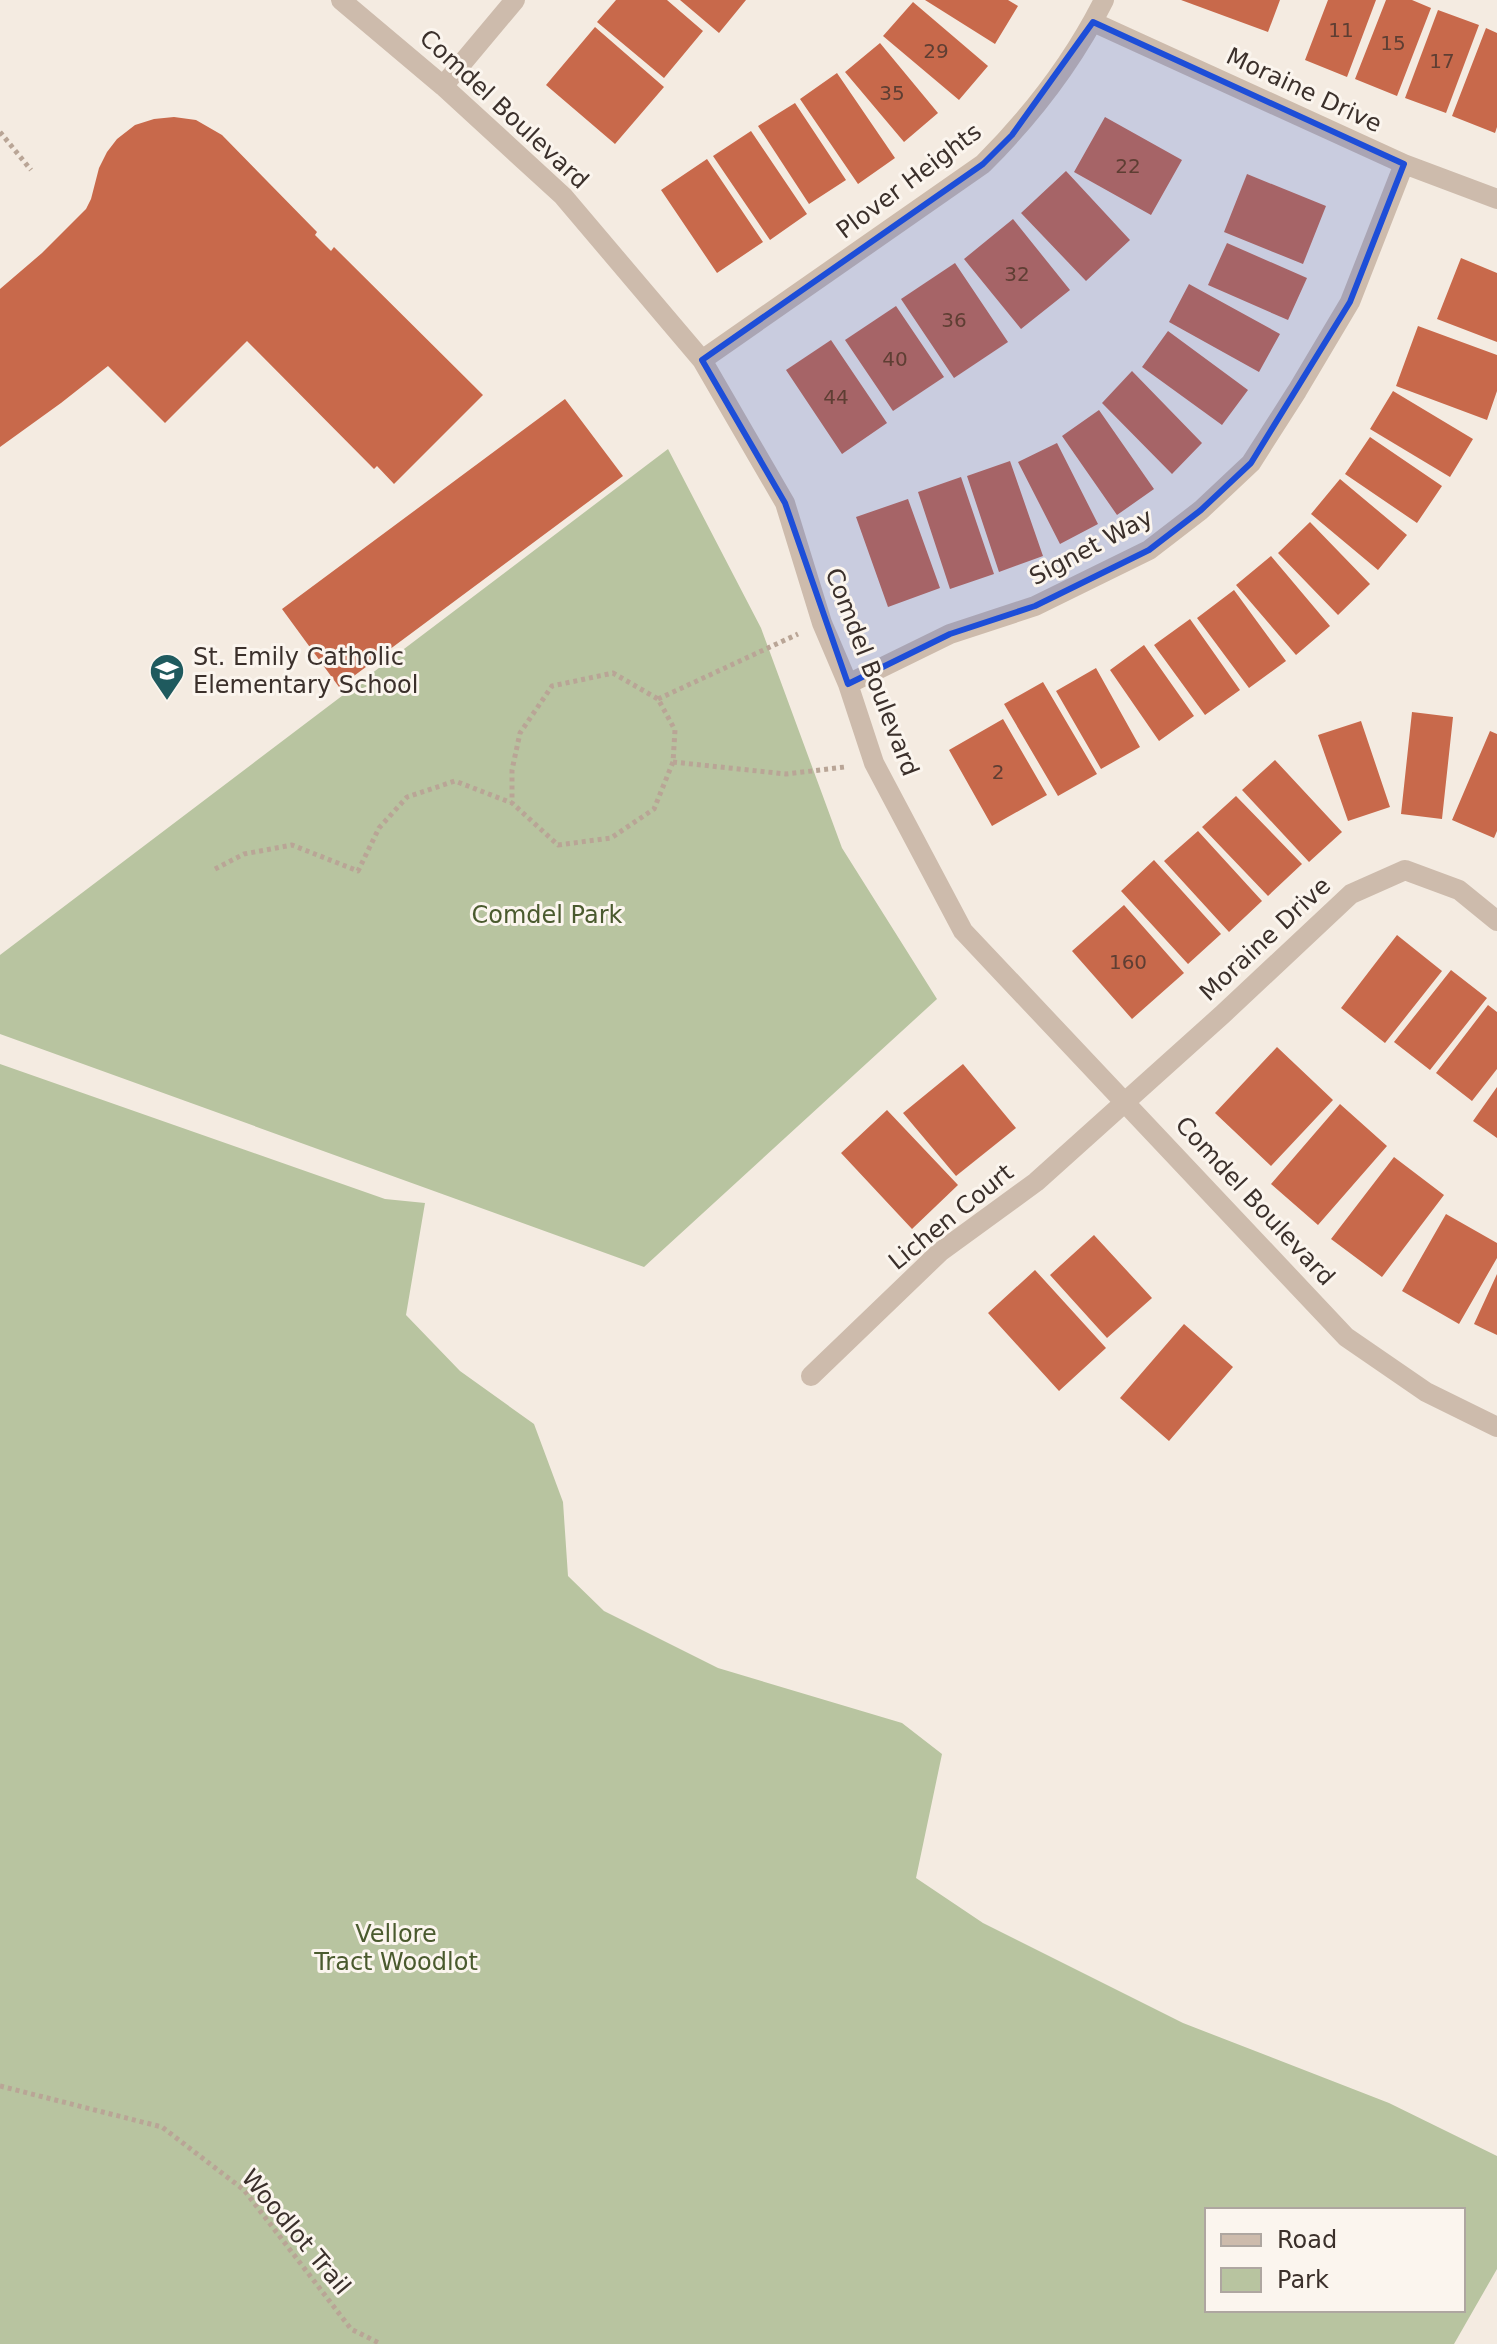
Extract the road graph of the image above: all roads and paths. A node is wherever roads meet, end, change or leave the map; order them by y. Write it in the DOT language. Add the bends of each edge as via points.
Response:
graph roads {
  1 [pos="341,0"];
  2 [pos="515,0"];
  3 [pos="1104,0"];
  4 [pos="1093,22"];
  5 [pos="443,86"];
  6 [pos="0,132"];
  7 [pos="1404,164"];
  8 [pos="31,170"];
  9 [pos="1497,199"];
  10 [pos="702,360"];
  11 [pos="822,623"];
  12 [pos="848,684"];
  13 [pos="658,699"];
  14 [pos="673,762"];
  15 [pos="874,763"];
  16 [pos="512,803"];
  17 [pos="215,869"];
  18 [pos="1497,921"];
  19 [pos="1125,1100"];
  20 [pos="811,1376"];
  21 [pos="1497,1427"];
  22 [pos="0,2086"];
  23 [pos="381,2344"];
  1 -- 5 [label="street, Comdel Boulevard"];
  2 -- 5 [label="street"];
  3 -- 4 [label="street, Plover Heights"];
  4 -- 7 [label="street, Moraine Drive"];
  4 -- 10 [label="street, Plover Heights" via="1012,135 983,164"];
  5 -- 10 [label="street, Comdel Boulevard" via="563,196"];
  6 -- 8 [label="path"];
  7 -- 9 [label="street, Moraine Drive"];
  7 -- 12 [label="street, Signet Way" via="1350,302 1251,463 1201,510 1149,550 1050,599 950,634"];
  10 -- 11 [label="street, Comdel Boulevard" via="785,503"];
  11 -- 12 [label="street, Comdel Boulevard"];
  11 -- 13 [label="path"];
  12 -- 15 [label="street, Comdel Boulevard"];
  13 -- 14 [label="path" via="675,730"];
  13 -- 16 [label="path" via="613,673 552,686 520,733"];
  14 -- 15 [label="path" via="786,774"];
  14 -- 16 [label="path" via="654,809 611,838 558,845"];
  15 -- 19 [label="street, Comdel Boulevard" via="963,931"];
  16 -- 17 [label="path" via="455,781 407,797 379,828 358,871 292,845 244,854"];
  18 -- 19 [label="street, Moraine Drive" via="1459,890 1405,870 1351,894"];
  19 -- 20 [label="street, Lichen Court" via="1036,1182 940,1252"];
  19 -- 21 [label="street, Comdel Boulevard" via="1346,1337 1426,1392"];
  22 -- 23 [label="path, Woodlot Trail" via="162,2127 244,2190 351,2329"];
}
